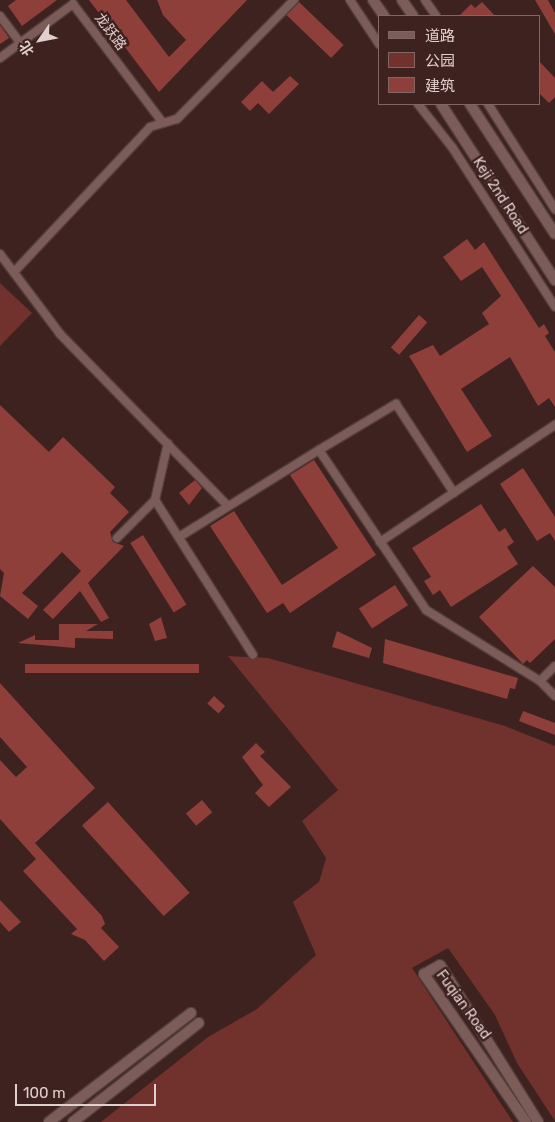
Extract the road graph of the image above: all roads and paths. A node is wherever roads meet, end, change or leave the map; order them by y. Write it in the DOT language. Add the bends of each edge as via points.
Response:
graph roads {
  1 [pos="294,0"];
  2 [pos="350,0"];
  3 [pos="373,0"];
  4 [pos="402,0"];
  5 [pos="425,0"];
  6 [pos="383,15"];
  7 [pos="412,15"];
  8 [pos="435,15"];
  9 [pos="0,16"];
  10 [pos="378,42"];
  11 [pos="20,44"];
  12 [pos="0,58"];
  13 [pos="419,105"];
  14 [pos="442,105"];
  15 [pos="471,105"];
  16 [pos="489,105"];
  17 [pos="163,123"];
  18 [pos="555,209"];
  19 [pos="555,234"];
  20 [pos="0,254"];
  21 [pos="14,272"];
  22 [pos="555,280"];
  23 [pos="555,307"];
  24 [pos="555,425"];
  25 [pos="168,443"];
  26 [pos="319,450"];
  27 [pos="454,494"];
  28 [pos="155,500"];
  29 [pos="227,505"];
  30 [pos="179,537"];
  31 [pos="117,538"];
  32 [pos="380,542"];
  33 [pos="253,655"];
  34 [pos="555,666"];
  35 [pos="540,681"];
  36 [pos="555,696"];
  37 [pos="191,1013"];
  38 [pos="199,1023"];
  39 [pos="49,1122"];
  40 [pos="73,1122"];
  41 [pos="526,1122"];
  42 [pos="538,1122"];
  1 -- 17 [label="street" via="177,119"];
  2 -- 10 [label="street"];
  3 -- 6 [label="street"];
  4 -- 7 [label="street"];
  5 -- 8 [label="street"];
  9 -- 11 [label="street"];
  11 -- 12 [label="street, 龙跃路"];
  11 -- 17 [label="street, 龙跃路" via="73,4"];
  13 -- 23 [label="street, Keji 2nd Road" via="452,147"];
  14 -- 22 [label="street, Keji 2nd Road"];
  15 -- 19 [label="street, Keji 2nd Road"];
  16 -- 18 [label="street"];
  17 -- 21 [label="street" via="150,127"];
  20 -- 21 [label="street"];
  21 -- 25 [label="street" via="60,334"];
  24 -- 27 [label="street"];
  25 -- 28 [label="street"];
  25 -- 29 [label="street"];
  26 -- 27 [label="street" via="396,404"];
  26 -- 29 [label="street"];
  26 -- 32 [label="street"];
  27 -- 32 [label="street"];
  28 -- 30 [label="street"];
  28 -- 31 [label="street"];
  29 -- 30 [label="street"];
  30 -- 33 [label="street"];
  32 -- 35 [label="street" via="426,610"];
  34 -- 35 [label="street"];
  35 -- 36 [label="street"];
  37 -- 39 [label="street"];
  38 -- 40 [label="street"];
  41 -- 42 [label="street, Fuqian Road" via="424,974 440,965"];
}
